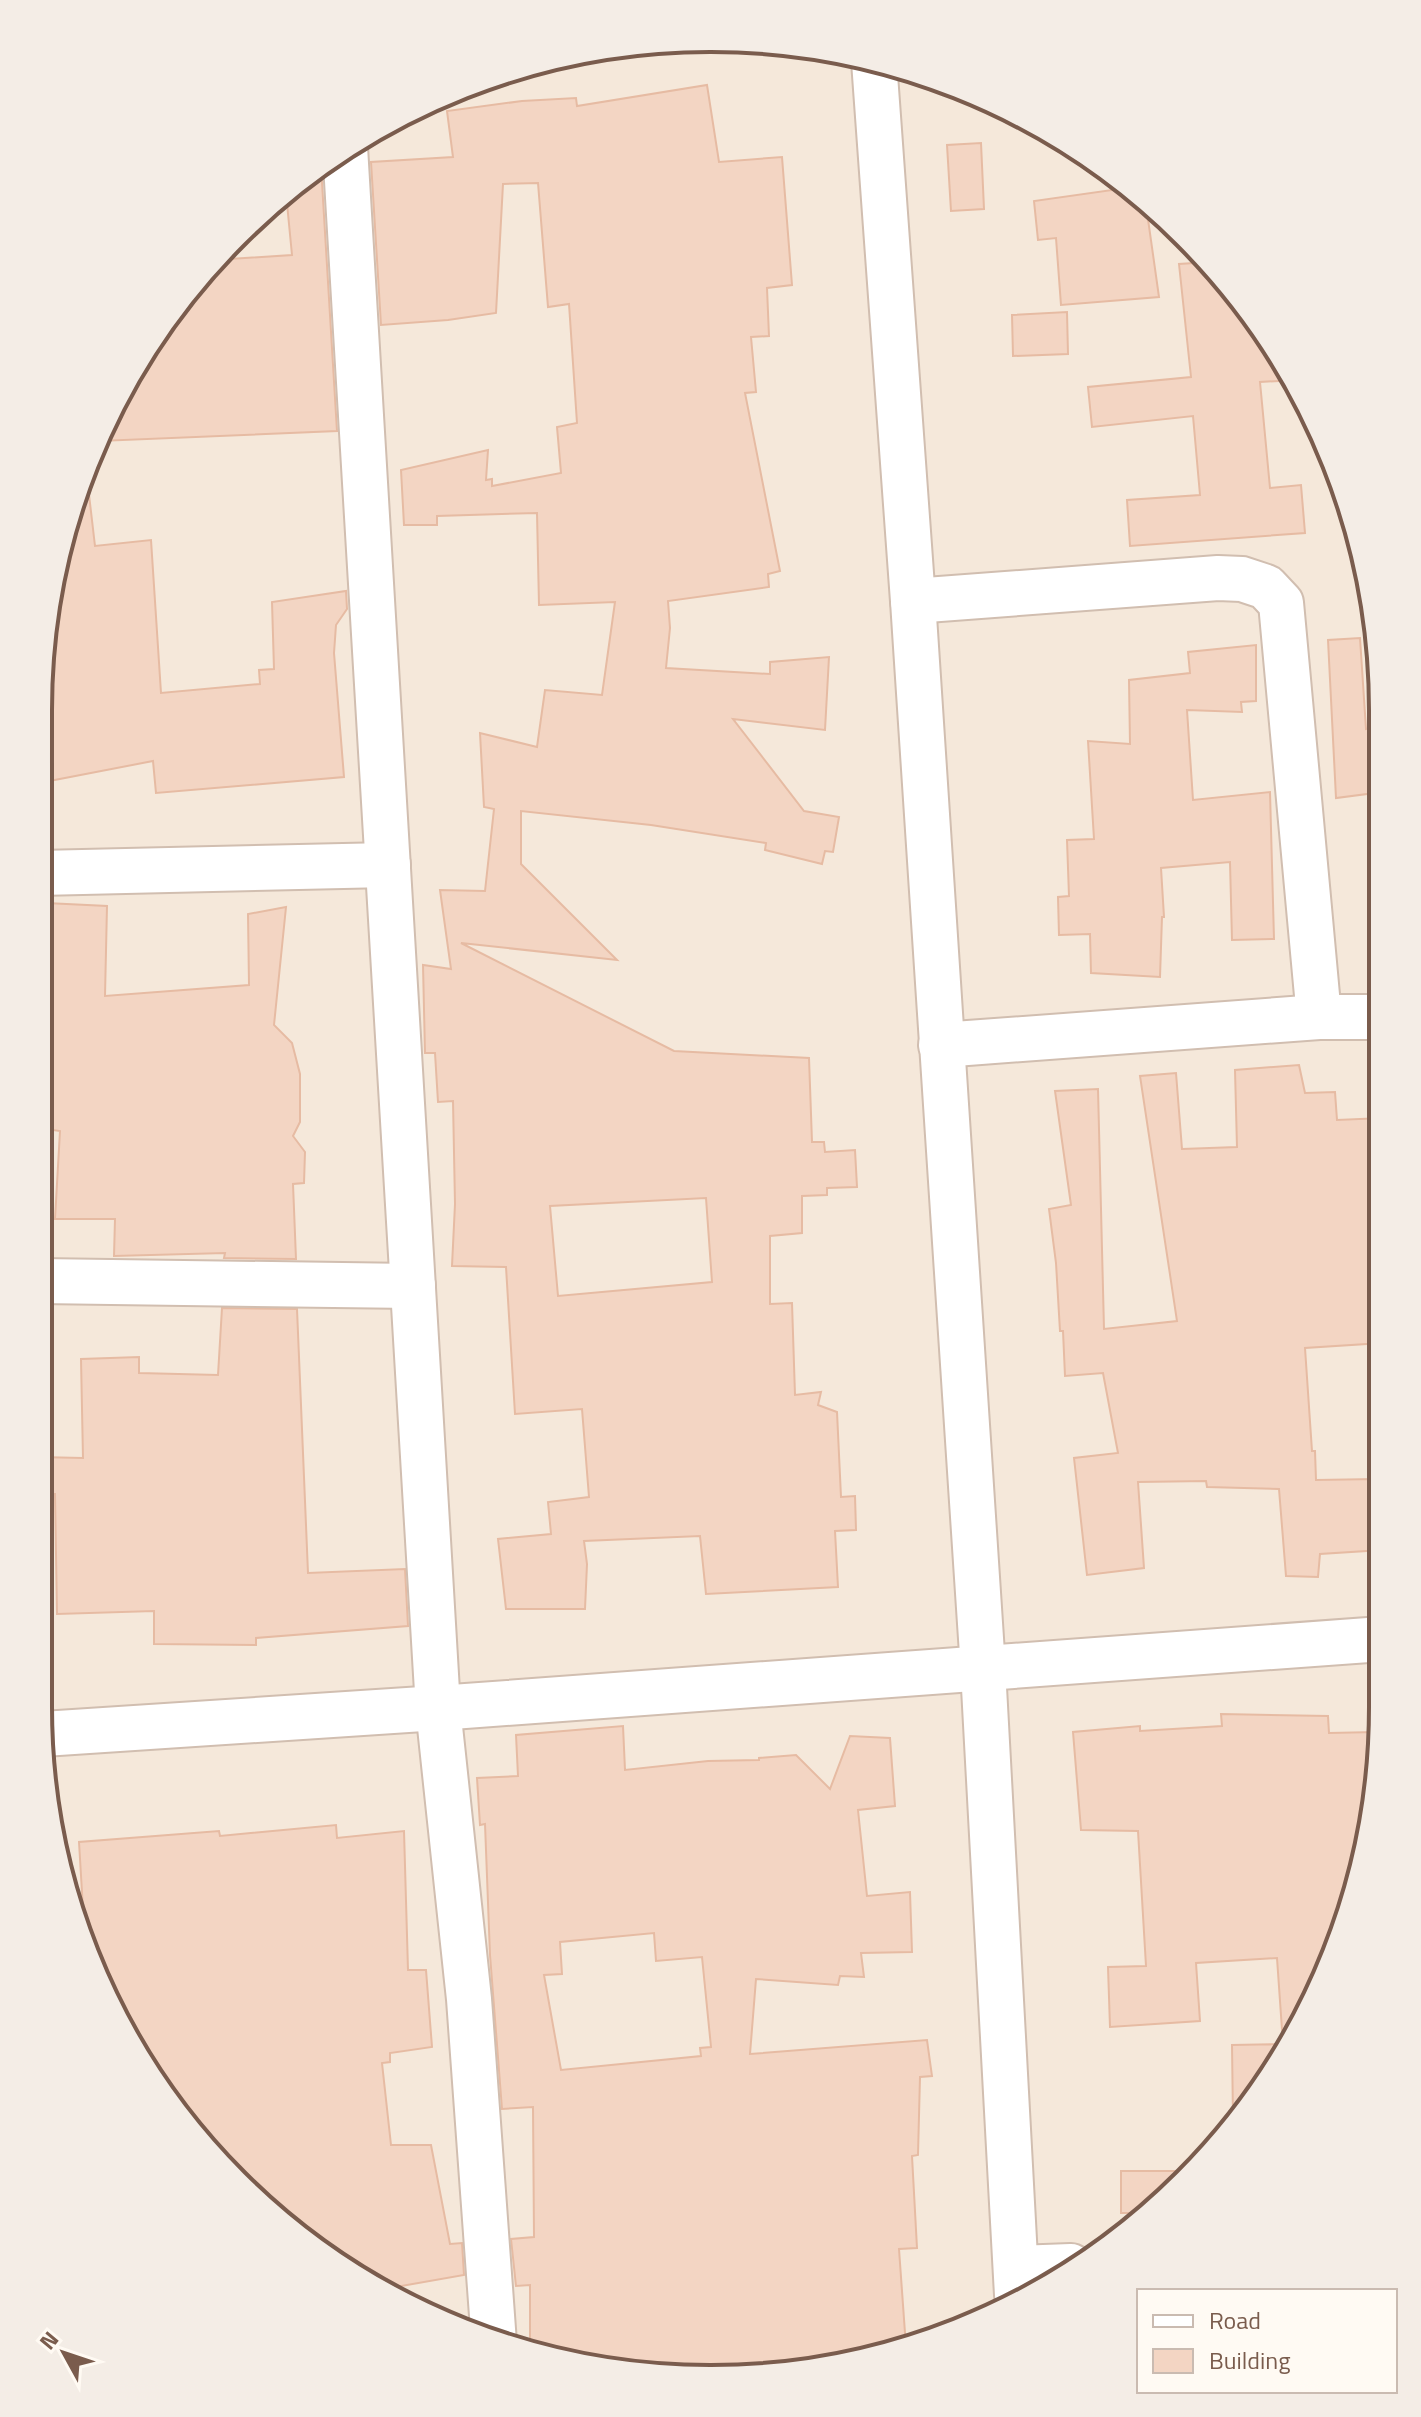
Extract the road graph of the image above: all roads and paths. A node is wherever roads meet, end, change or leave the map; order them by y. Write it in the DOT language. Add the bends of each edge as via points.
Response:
graph roads {
  1 [pos="875,73"];
  2 [pos="346,162"];
  3 [pos="913,601"];
  4 [pos="388,865"];
  5 [pos="52,873"];
  6 [pos="1319,1017"];
  7 [pos="1369,1017"];
  8 [pos="941,1045"];
  9 [pos="52,1281"];
  10 [pos="413,1286"];
  11 [pos="1369,1640"];
  12 [pos="983,1669"];
  13 [pos="438,1708"];
  14 [pos="53,1733"];
  15 [pos="1046,2273"];
  16 [pos="1016,2282"];
  17 [pos="493,2328"];
  1 -- 3 [label="street"];
  2 -- 4 [label="street"];
  3 -- 6 [label="street" via="1218,578 1266,587 1281,603"];
  3 -- 8 [label="street"];
  4 -- 5 [label="street"];
  4 -- 10 [label="street"];
  6 -- 7 [label="street"];
  6 -- 8 [label="street"];
  8 -- 12 [label="street"];
  9 -- 10 [label="street"];
  10 -- 13 [label="street"];
  11 -- 12 [label="street"];
  12 -- 13 [label="street"];
  12 -- 16 [label="street"];
  13 -- 14 [label="street"];
  13 -- 17 [label="street" via="469,1999"];
  15 -- 16 [label="street"];
}
